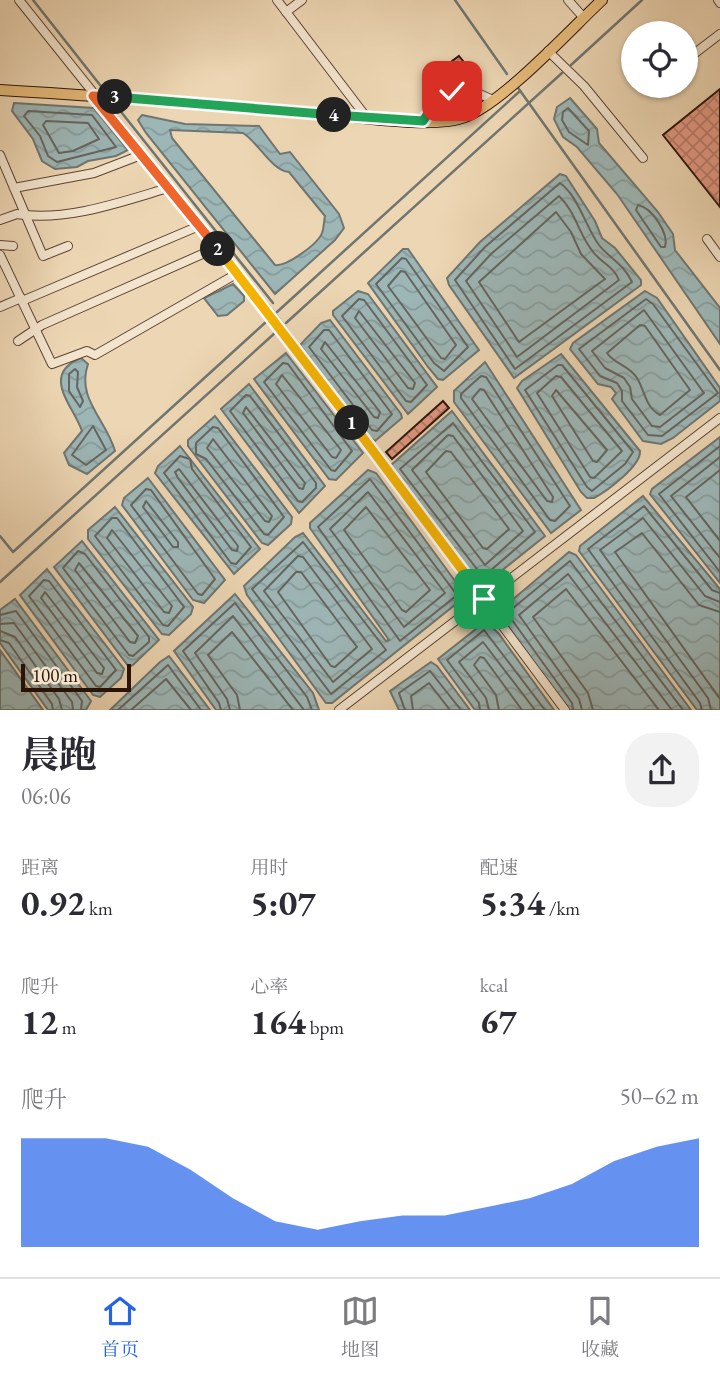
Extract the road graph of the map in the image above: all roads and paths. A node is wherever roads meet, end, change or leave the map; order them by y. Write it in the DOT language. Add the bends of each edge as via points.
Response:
graph roads {
  1 [pos="19,0"];
  2 [pos="277,0"];
  3 [pos="302,0"];
  4 [pos="568,0"];
  5 [pos="602,0"];
  6 [pos="286,12"];
  7 [pos="584,18"];
  8 [pos="720,34"];
  9 [pos="548,51"];
  10 [pos="698,51"];
  11 [pos="0,90"];
  12 [pos="93,96"];
  13 [pos="493,100"];
  14 [pos="367,118"];
  15 [pos="423,121"];
  16 [pos="0,155"];
  17 [pos="141,155"];
  18 [pos="643,158"];
  19 [pos="14,188"];
  20 [pos="168,188"];
  21 [pos="25,216"];
  22 [pos="0,220"];
  23 [pos="199,226"];
  24 [pos="707,239"];
  25 [pos="0,245"];
  26 [pos="13,246"];
  27 [pos="68,246"];
  28 [pos="216,248"];
  29 [pos="0,255"];
  30 [pos="720,257"];
  31 [pos="4,273"];
  32 [pos="237,273"];
  33 [pos="21,300"];
  34 [pos="0,307"];
  35 [pos="35,328"];
  36 [pos="18,341"];
  37 [pos="720,418"];
  38 [pos="484,599"];
  39 [pos="338,710"];
  40 [pos="565,710"];
  1 -- 12 [label="street"];
  2 -- 6 [label="street"];
  3 -- 6 [label="street"];
  4 -- 7 [label="street"];
  5 -- 7 [label="main road"];
  6 -- 14 [label="street"];
  7 -- 9 [label="main road"];
  8 -- 10 [label="street"];
  9 -- 13 [label="main road"];
  9 -- 18 [label="street" via="584,86"];
  11 -- 12 [label="main road"];
  12 -- 14 [label="main road"];
  12 -- 17 [label="street"];
  13 -- 15 [label="main road" via="462,118"];
  13 -- 15 [label="street" via="461,86 433,106"];
  14 -- 15 [label="main road"];
  16 -- 19 [label="street"];
  17 -- 19 [label="street" via="93,173"];
  17 -- 20 [label="street"];
  19 -- 21 [label="street"];
  20 -- 21 [label="street" via="51,216"];
  20 -- 23 [label="street"];
  21 -- 22 [label="street"];
  21 -- 27 [label="street" via="43,256"];
  23 -- 28 [label="street"];
  23 -- 33 [label="street"];
  24 -- 30 [label="street"];
  25 -- 26 [label="street"];
  28 -- 32 [label="street"];
  28 -- 35 [label="street"];
  29 -- 31 [label="street"];
  31 -- 33 [label="street"];
  32 -- 35 [label="street" via="95,355 87,351 52,364"];
  32 -- 38 [label="street"];
  33 -- 34 [label="street"];
  33 -- 35 [label="street"];
  35 -- 36 [label="street"];
  37 -- 38 [label="street"];
  38 -- 39 [label="street"];
  38 -- 40 [label="street"];
}
